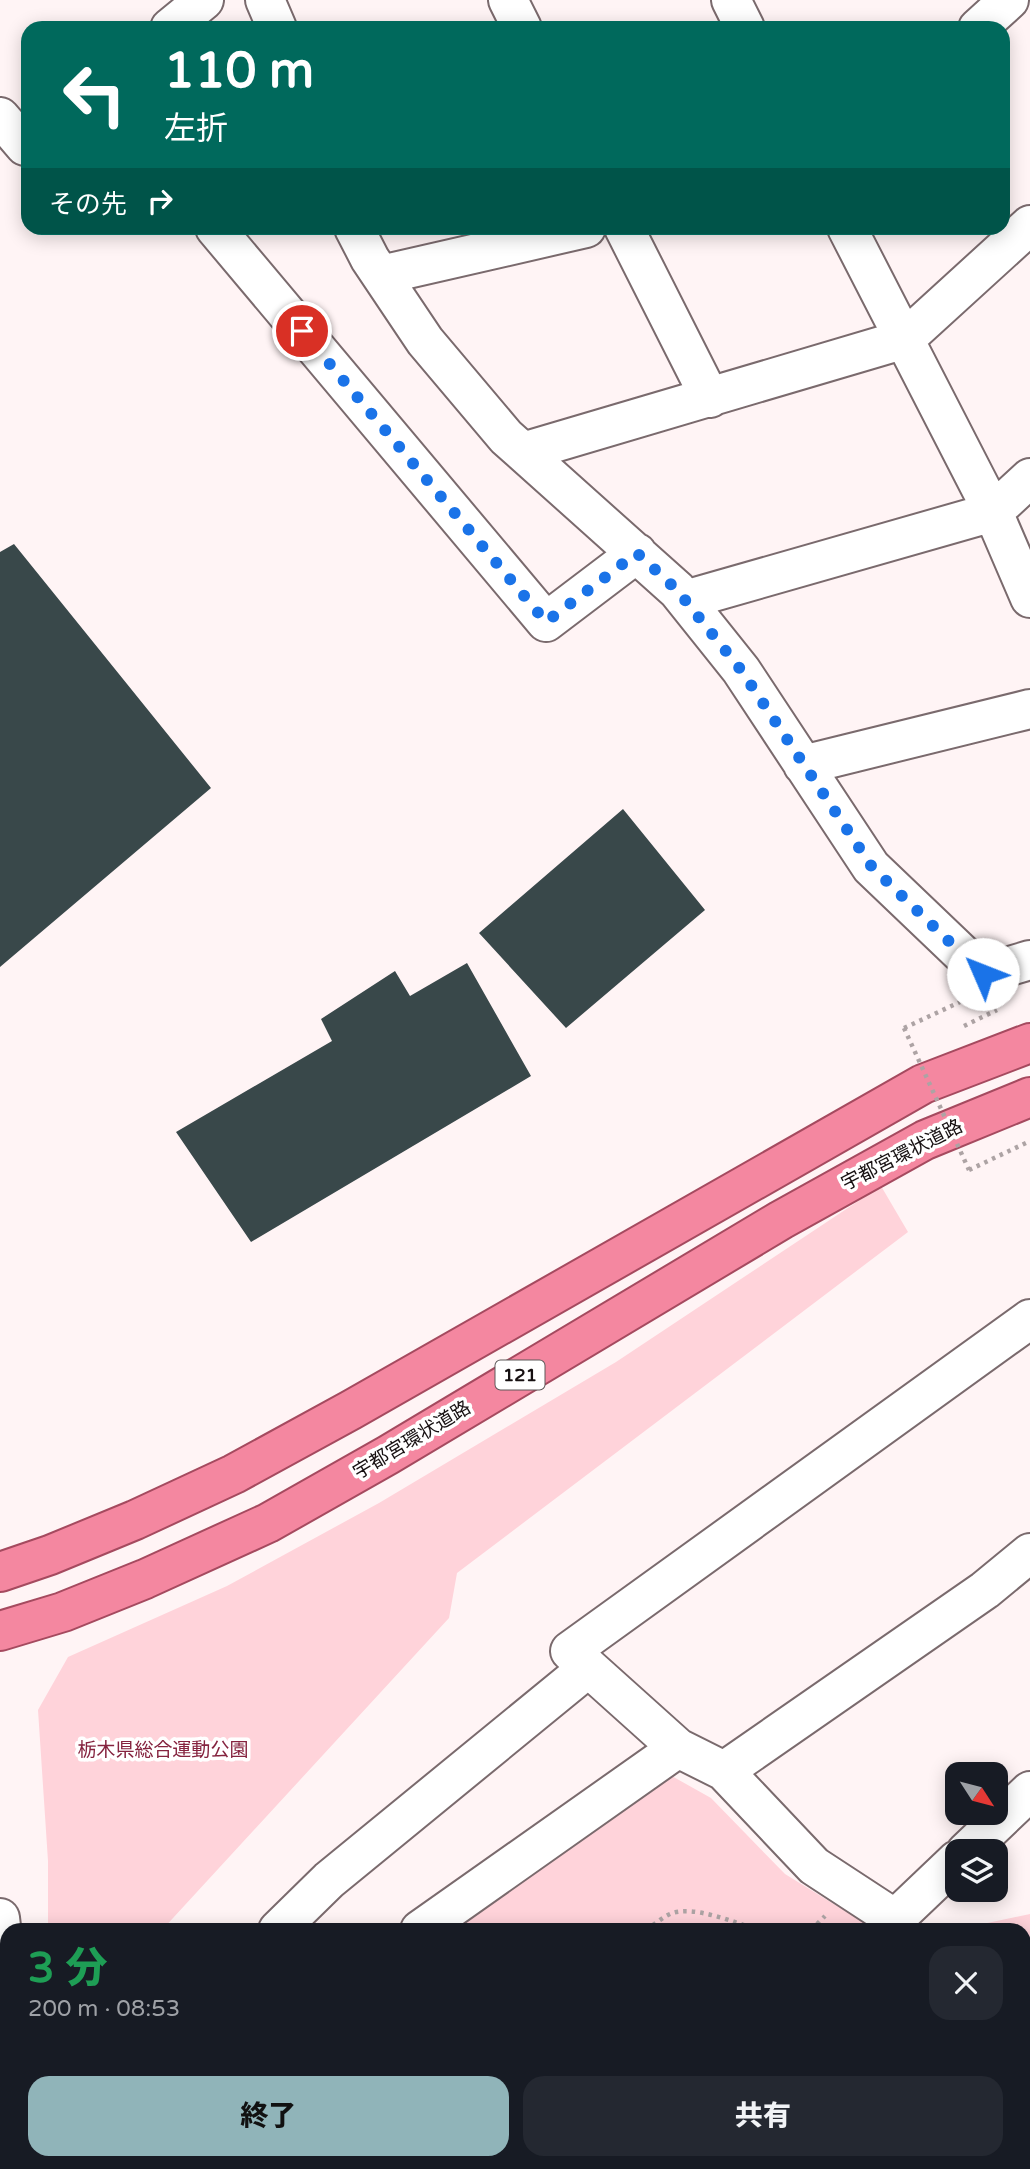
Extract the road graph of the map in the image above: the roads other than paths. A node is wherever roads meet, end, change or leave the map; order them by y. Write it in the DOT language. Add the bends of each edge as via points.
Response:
graph roads {
  1 [pos="204,0"];
  2 [pos="265,0"];
  3 [pos="508,0"];
  4 [pos="1009,0"];
  5 [pos="178,21"];
  6 [pos="274,21"];
  7 [pos="519,21"];
  8 [pos="986,21"];
  9 [pos="0,117"];
  10 [pos="18,153"];
  11 [pos="1030,225"];
  12 [pos="221,235"];
  13 [pos="358,235"];
  14 [pos="555,235"];
  15 [pos="628,235"];
  16 [pos="851,235"];
  17 [pos="381,275"];
  18 [pos="905,340"];
  19 [pos="710,398"];
  20 [pos="523,452"];
  21 [pos="1030,478"];
  22 [pos="993,512"];
  23 [pos="637,553"];
  24 [pos="1030,598"];
  25 [pos="685,600"];
  26 [pos="1030,709"];
  27 [pos="803,765"];
  28 [pos="1030,960"];
  29 [pos="1030,1043"];
  30 [pos="1030,1097"];
  31 [pos="1030,1319"];
  32 [pos="1030,1553"];
  33 [pos="0,1572"];
  34 [pos="0,1631"];
  35 [pos="588,1668"];
  36 [pos="678,1748"];
  37 [pos="724,1770"];
  38 [pos="1030,1791"];
  39 [pos="980,1839"];
  40 [pos="945,1871"];
  41 [pos="285,1923"];
  42 [pos="430,1923"];
  1 -- 5 [label="street"];
  2 -- 6 [label="street"];
  3 -- 7 [label="street"];
  4 -- 8 [label="street"];
  9 -- 10 [label="street"];
  11 -- 18 [label="street"];
  12 -- 23 [label="street" via="546,622"];
  13 -- 17 [label="street"];
  14 -- 17 [label="street"];
  15 -- 19 [label="street"];
  16 -- 18 [label="street"];
  17 -- 20 [label="street" via="425,341"];
  18 -- 19 [label="street"];
  18 -- 22 [label="street"];
  19 -- 20 [label="street"];
  20 -- 23 [label="street"];
  21 -- 22 [label="street"];
  22 -- 24 [label="street"];
  22 -- 25 [label="street"];
  23 -- 25 [label="street"];
  25 -- 27 [label="street" via="741,670"];
  26 -- 27 [label="street"];
  27 -- 28 [label="street" via="872,867 983,974"];
  29 -- 33 [label="highway, 121" via="923,1084 234,1474 135,1520"];
  30 -- 34 [label="highway, 宇都宮環状道路 / 121" via="925,1140 781,1220 268,1523 145,1579"];
  31 -- 35 [label="street" via="570,1651"];
  32 -- 37 [label="street" via="985,1590"];
  35 -- 36 [label="street"];
  35 -- 41 [label="street" via="329,1880"];
  36 -- 37 [label="street"];
  36 -- 42 [label="street"];
  37 -- 40 [label="street" via="814,1866 895,1919"];
  38 -- 39 [label="street"];
}
